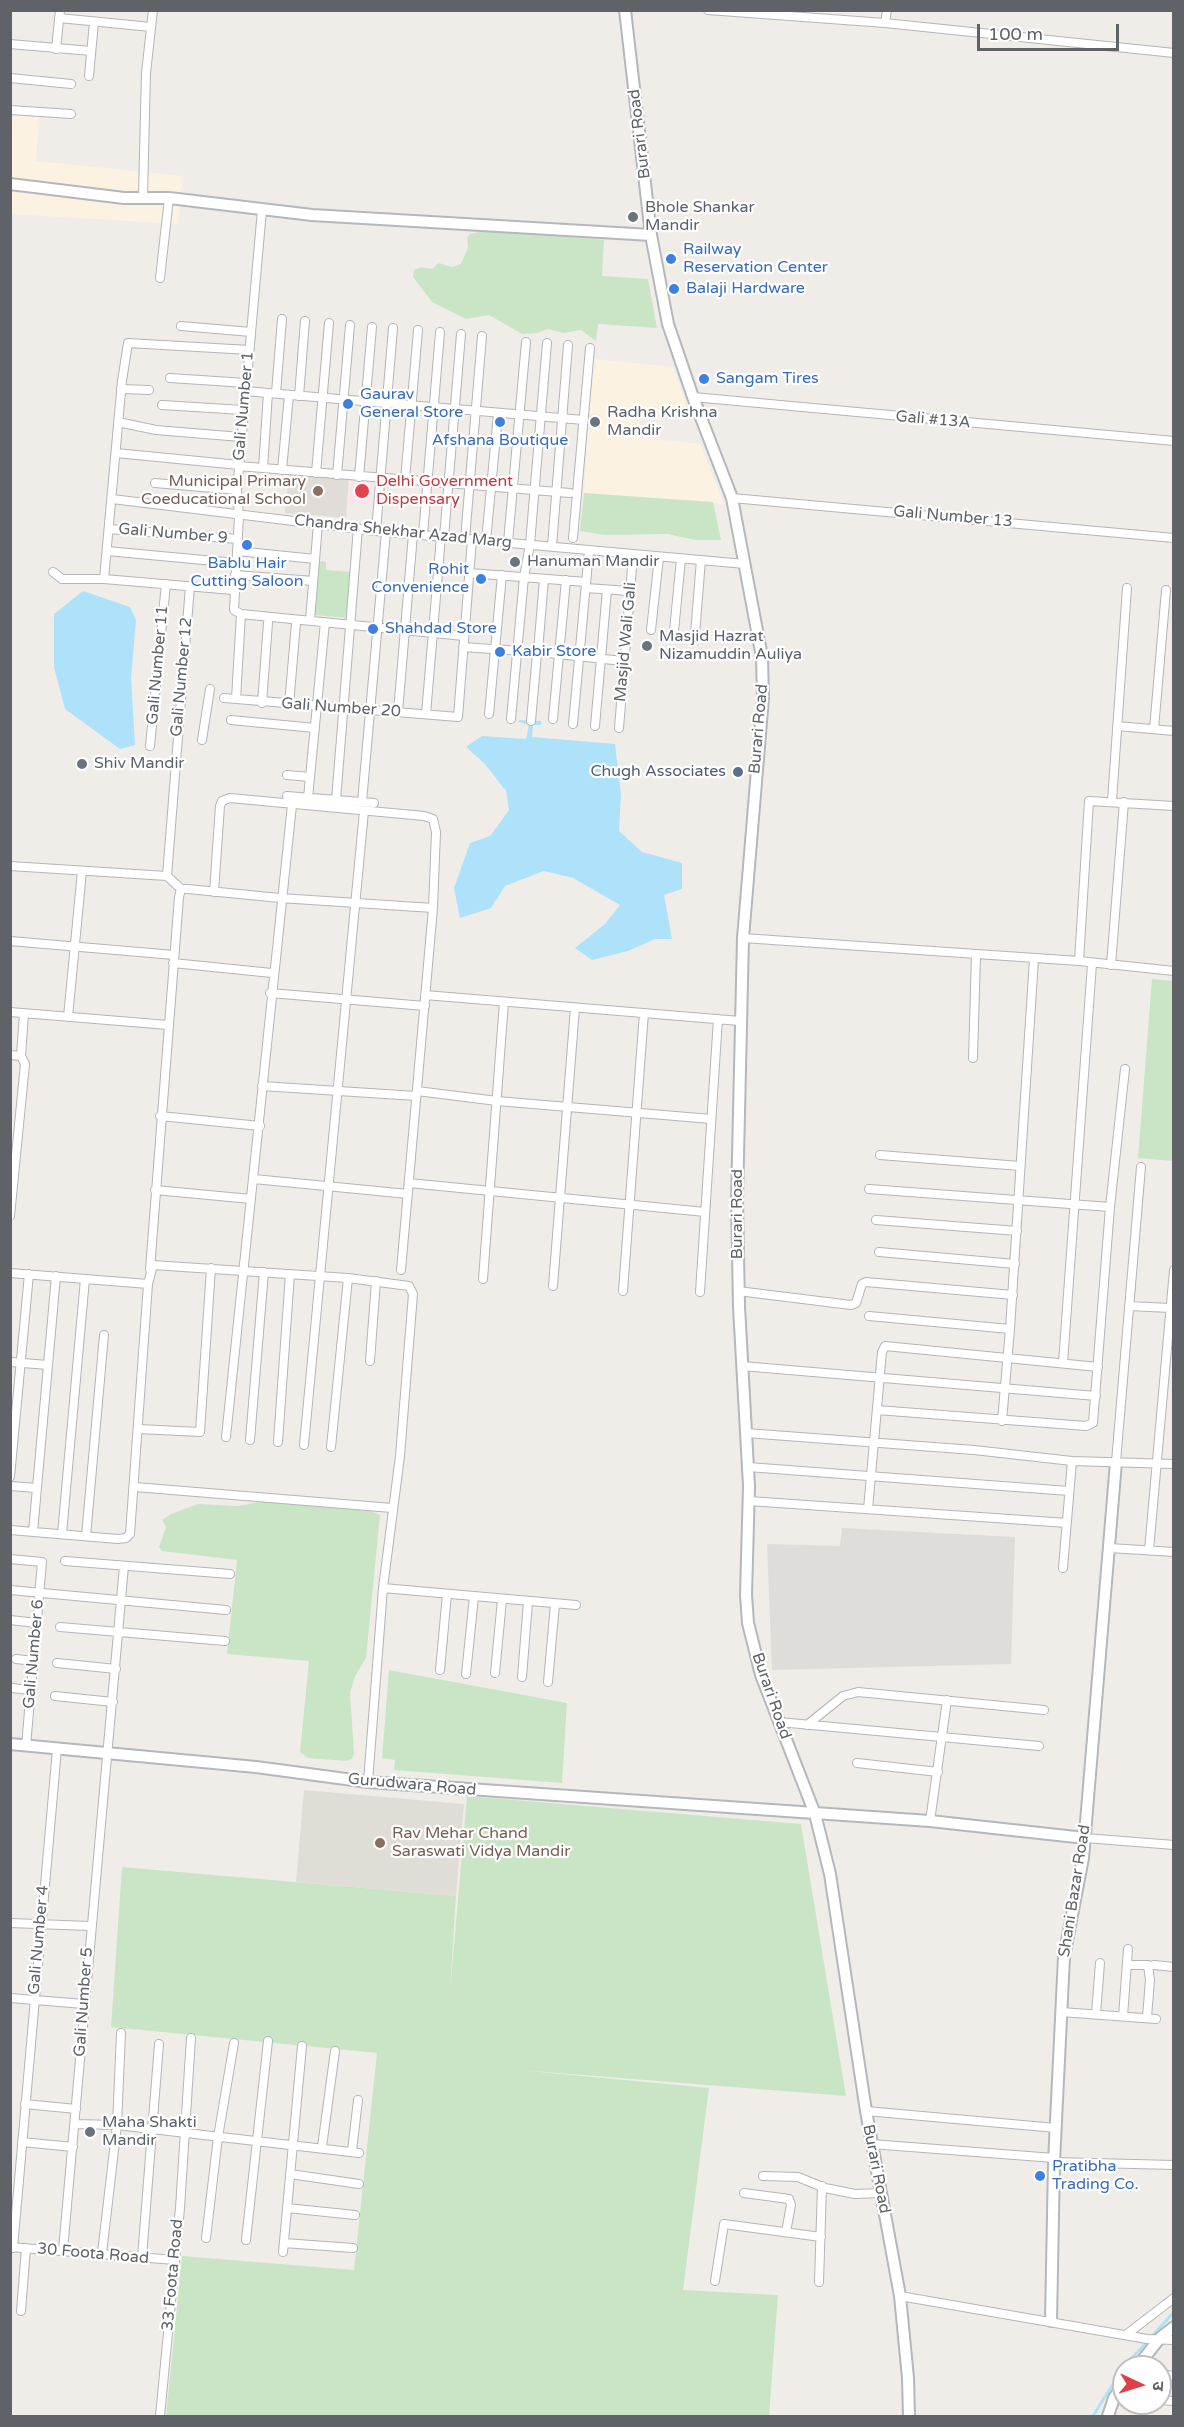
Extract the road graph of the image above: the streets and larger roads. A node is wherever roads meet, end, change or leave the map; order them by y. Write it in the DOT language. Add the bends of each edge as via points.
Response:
graph roads {
  1 [pos="153,10"];
  2 [pos="625,10"];
  3 [pos="708,10"];
  4 [pos="887,10"];
  5 [pos="59,14"];
  6 [pos="94,22"];
  7 [pos="885,23"];
  8 [pos="151,27"];
  9 [pos="10,45"];
  10 [pos="56,49"];
  11 [pos="91,51"];
  12 [pos="1173,53"];
  13 [pos="89,76"];
  14 [pos="10,78"];
  15 [pos="71,84"];
  16 [pos="10,110"];
  17 [pos="71,114"];
  18 [pos="10,184"];
  19 [pos="143,196"];
  20 [pos="169,198"];
  21 [pos="262,210"];
  22 [pos="651,235"];
  23 [pos="160,278"];
  24 [pos="282,319"];
  25 [pos="305,321"];
  26 [pos="329,323"];
  27 [pos="350,325"];
  28 [pos="181,326"];
  29 [pos="372,327"];
  30 [pos="393,328"];
  31 [pos="418,330"];
  32 [pos="250,332"];
  33 [pos="440,332"];
  34 [pos="461,334"];
  35 [pos="482,339"];
  36 [pos="526,342"];
  37 [pos="547,343"];
  38 [pos="568,345"];
  39 [pos="591,348"];
  40 [pos="249,350"];
  41 [pos="170,378"];
  42 [pos="245,387"];
  43 [pos="121,389"];
  44 [pos="149,390"];
  45 [pos="272,393"];
  46 [pos="289,395"];
  47 [pos="298,396"];
  48 [pos="693,398"];
  49 [pos="322,399"];
  50 [pos="343,401"];
  51 [pos="365,402"];
  52 [pos="387,404"];
  53 [pos="162,405"];
  54 [pos="411,406"];
  55 [pos="433,409"];
  56 [pos="243,410"];
  57 [pos="454,411"];
  58 [pos="476,412"];
  59 [pos="498,414"];
  60 [pos="520,415"];
  61 [pos="540,416"];
  62 [pos="562,418"];
  63 [pos="584,420"];
  64 [pos="118,422"];
  65 [pos="241,437"];
  66 [pos="1173,441"];
  67 [pos="116,453"];
  68 [pos="238,465"];
  69 [pos="263,468"];
  70 [pos="282,470"];
  71 [pos="316,473"];
  72 [pos="337,475"];
  73 [pos="359,477"];
  74 [pos="380,478"];
  75 [pos="405,480"];
  76 [pos="427,481"];
  77 [pos="155,483"];
  78 [pos="449,483"];
  79 [pos="469,484"];
  80 [pos="491,486"];
  81 [pos="512,488"];
  82 [pos="237,490"];
  83 [pos="534,490"];
  84 [pos="557,491"];
  85 [pos="570,493"];
  86 [pos="732,498"];
  87 [pos="112,499"];
  88 [pos="239,516"];
  89 [pos="318,524"];
  90 [pos="358,528"];
  91 [pos="109,529"];
  92 [pos="376,531"];
  93 [pos="386,531"];
  94 [pos="413,534"];
  95 [pos="423,535"];
  96 [pos="443,537"];
  97 [pos="573,538"];
  98 [pos="1173,538"];
  99 [pos="238,539"];
  100 [pos="469,539"];
  101 [pos="486,540"];
  102 [pos="508,542"];
  103 [pos="530,544"];
  104 [pos="552,546"];
  105 [pos="107,551"];
  106 [pos="237,551"];
  107 [pos="589,552"];
  108 [pos="633,555"];
  109 [pos="658,557"];
  110 [pos="315,559"];
  111 [pos="681,559"];
  112 [pos="701,560"];
  113 [pos="236,563"];
  114 [pos="745,564"];
  115 [pos="52,572"];
  116 [pos="469,573"];
  117 [pos="235,575"];
  118 [pos="502,575"];
  119 [pos="524,577"];
  120 [pos="104,579"];
  121 [pos="544,579"];
  122 [pos="566,580"];
  123 [pos="313,581"];
  124 [pos="166,584"];
  125 [pos="586,585"];
  126 [pos="190,586"];
  127 [pos="1127,588"];
  128 [pos="233,590"];
  129 [pos="607,590"];
  130 [pos="1166,590"];
  131 [pos="629,591"];
  132 [pos="242,614"];
  133 [pos="310,620"];
  134 [pos="268,622"];
  135 [pos="325,622"];
  136 [pos="296,623"];
  137 [pos="350,624"];
  138 [pos="377,627"];
  139 [pos="404,630"];
  140 [pos="651,630"];
  141 [pos="674,631"];
  142 [pos="433,632"];
  143 [pos="695,634"];
  144 [pos="464,636"];
  145 [pos="463,647"];
  146 [pos="495,649"];
  147 [pos="517,650"];
  148 [pos="537,652"];
  149 [pos="559,654"];
  150 [pos="580,656"];
  151 [pos="601,658"];
  152 [pos="623,660"];
  153 [pos="210,689"];
  154 [pos="224,698"];
  155 [pos="236,699"];
  156 [pos="262,703"];
  157 [pos="289,705"];
  158 [pos="317,706"];
  159 [pos="344,708"];
  160 [pos="370,710"];
  161 [pos="398,712"];
  162 [pos="426,714"];
  163 [pos="489,714"];
  164 [pos="510,719"];
  165 [pos="553,719"];
  166 [pos="231,720"];
  167 [pos="531,721"];
  168 [pos="573,724"];
  169 [pos="595,726"];
  170 [pos="1117,726"];
  171 [pos="315,728"];
  172 [pos="619,728"];
  173 [pos="1154,729"];
  174 [pos="1173,731"];
  175 [pos="202,740"];
  176 [pos="150,746"];
  177 [pos="287,775"];
  178 [pos="310,777"];
  179 [pos="287,796"];
  180 [pos="308,798"];
  181 [pos="336,800"];
  182 [pos="1112,801"];
  183 [pos="1124,802"];
  184 [pos="374,803"];
  185 [pos="292,805"];
  186 [pos="363,806"];
  187 [pos="1173,806"];
  188 [pos="10,866"];
  189 [pos="82,871"];
  190 [pos="166,876"];
  191 [pos="181,889"];
  192 [pos="214,892"];
  193 [pos="280,898"];
  194 [pos="353,903"];
  195 [pos="433,908"];
  196 [pos="743,938"];
  197 [pos="10,941"];
  198 [pos="75,947"];
  199 [pos="976,955"];
  200 [pos="173,959"];
  201 [pos="1034,959"];
  202 [pos="1079,961"];
  203 [pos="1092,964"];
  204 [pos="1111,965"];
  205 [pos="1173,971"];
  206 [pos="272,973"];
  207 [pos="270,993"];
  208 [pos="425,995"];
  209 [pos="345,998"];
  210 [pos="504,1002"];
  211 [pos="425,1006"];
  212 [pos="575,1008"];
  213 [pos="10,1012"];
  214 [pos="644,1013"];
  215 [pos="24,1014"];
  216 [pos="68,1017"];
  217 [pos="718,1019"];
  218 [pos="740,1021"];
  219 [pos="168,1025"];
  220 [pos="10,1055"];
  221 [pos="21,1056"];
  222 [pos="973,1058"];
  223 [pos="1125,1069"];
  224 [pos="262,1086"];
  225 [pos="337,1090"];
  226 [pos="416,1094"];
  227 [pos="497,1101"];
  228 [pos="567,1107"];
  229 [pos="636,1112"];
  230 [pos="160,1116"];
  231 [pos="711,1119"];
  232 [pos="260,1126"];
  233 [pos="880,1155"];
  234 [pos="1020,1166"];
  235 [pos="1141,1167"];
  236 [pos="254,1179"];
  237 [pos="409,1183"];
  238 [pos="328,1185"];
  239 [pos="869,1189"];
  240 [pos="155,1190"];
  241 [pos="490,1192"];
  242 [pos="408,1194"];
  243 [pos="251,1199"];
  244 [pos="560,1199"];
  245 [pos="1018,1200"];
  246 [pos="630,1204"];
  247 [pos="1074,1205"];
  248 [pos="1110,1207"];
  249 [pos="705,1212"];
  250 [pos="10,1216"];
  251 [pos="876,1220"];
  252 [pos="1017,1231"];
  253 [pos="879,1252"];
  254 [pos="1015,1264"];
  255 [pos="150,1269"];
  256 [pos="211,1269"];
  257 [pos="401,1270"];
  258 [pos="1173,1270"];
  259 [pos="242,1271"];
  260 [pos="264,1272"];
  261 [pos="10,1273"];
  262 [pos="29,1274"];
  263 [pos="290,1274"];
  264 [pos="56,1276"];
  265 [pos="320,1276"];
  266 [pos="348,1278"];
  267 [pos="85,1279"];
  268 [pos="483,1279"];
  269 [pos="376,1281"];
  270 [pos="148,1284"];
  271 [pos="553,1286"];
  272 [pos="623,1291"];
  273 [pos="738,1291"];
  274 [pos="700,1292"];
  275 [pos="1013,1295"];
  276 [pos="1129,1306"];
  277 [pos="1170,1308"];
  278 [pos="869,1316"];
  279 [pos="1010,1329"];
  280 [pos="104,1335"];
  281 [pos="1008,1357"];
  282 [pos="370,1361"];
  283 [pos="10,1362"];
  284 [pos="21,1363"];
  285 [pos="1063,1363"];
  286 [pos="48,1365"];
  287 [pos="742,1366"];
  288 [pos="1098,1367"];
  289 [pos="880,1378"];
  290 [pos="1005,1388"];
  291 [pos="1096,1396"];
  292 [pos="877,1410"];
  293 [pos="1002,1421"];
  294 [pos="138,1429"];
  295 [pos="746,1433"];
  296 [pos="226,1437"];
  297 [pos="250,1440"];
  298 [pos="874,1441"];
  299 [pos="278,1443"];
  300 [pos="304,1445"];
  301 [pos="331,1447"];
  302 [pos="1072,1461"];
  303 [pos="1116,1462"];
  304 [pos="1155,1463"];
  305 [pos="1173,1464"];
  306 [pos="748,1467"];
  307 [pos="871,1476"];
  308 [pos="10,1477"];
  309 [pos="10,1486"];
  310 [pos="135,1487"];
  311 [pos="37,1488"];
  312 [pos="1069,1491"];
  313 [pos="749,1501"];
  314 [pos="392,1508"];
  315 [pos="868,1509"];
  316 [pos="1067,1523"];
  317 [pos="10,1530"];
  318 [pos="33,1532"];
  319 [pos="62,1534"];
  320 [pos="86,1536"];
  321 [pos="1109,1548"];
  322 [pos="1149,1550"];
  323 [pos="1173,1552"];
  324 [pos="10,1559"];
  325 [pos="65,1561"];
  326 [pos="124,1566"];
  327 [pos="1063,1568"];
  328 [pos="230,1574"];
  329 [pos="383,1588"];
  330 [pos="10,1590"];
  331 [pos="39,1592"];
  332 [pos="447,1594"];
  333 [pos="474,1597"];
  334 [pos="122,1599"];
  335 [pos="502,1600"];
  336 [pos="528,1602"];
  337 [pos="555,1604"];
  338 [pos="576,1605"];
  339 [pos="226,1610"];
  340 [pos="10,1620"];
  341 [pos="37,1623"];
  342 [pos="60,1627"];
  343 [pos="119,1632"];
  344 [pos="225,1641"];
  345 [pos="15,1659"];
  346 [pos="34,1661"];
  347 [pos="57,1663"];
  348 [pos="117,1669"];
  349 [pos="440,1670"];
  350 [pos="495,1673"];
  351 [pos="466,1674"];
  352 [pos="522,1677"];
  353 [pos="548,1682"];
  354 [pos="12,1688"];
  355 [pos="31,1690"];
  356 [pos="55,1696"];
  357 [pos="947,1700"];
  358 [pos="113,1702"];
  359 [pos="1044,1710"];
  360 [pos="779,1722"];
  361 [pos="807,1725"];
  362 [pos="943,1737"];
  363 [pos="10,1744"];
  364 [pos="26,1746"];
  365 [pos="1039,1746"];
  366 [pos="57,1749"];
  367 [pos="108,1754"];
  368 [pos="857,1763"];
  369 [pos="938,1772"];
  370 [pos="368,1782"];
  371 [pos="814,1814"];
  372 [pos="930,1821"];
  373 [pos="1085,1838"];
  374 [pos="1173,1845"];
  375 [pos="10,1923"];
  376 [pos="40,1924"];
  377 [pos="90,1926"];
  378 [pos="1128,1949"];
  379 [pos="1100,1963"];
  380 [pos="1127,1965"];
  381 [pos="1154,1965"];
  382 [pos="1173,1967"];
  383 [pos="10,1998"];
  384 [pos="34,2000"];
  385 [pos="84,2004"];
  386 [pos="1061,2012"];
  387 [pos="1096,2014"];
  388 [pos="1122,2016"];
  389 [pos="121,2033"];
  390 [pos="191,2038"];
  391 [pos="268,2042"];
  392 [pos="234,2043"];
  393 [pos="159,2044"];
  394 [pos="302,2046"];
  395 [pos="334,2050"];
  396 [pos="358,2100"];
  397 [pos="26,2104"];
  398 [pos="76,2109"];
  399 [pos="866,2111"];
  400 [pos="75,2124"];
  401 [pos="117,2125"];
  402 [pos="1056,2128"];
  403 [pos="153,2129"];
  404 [pos="185,2133"];
  405 [pos="218,2137"];
  406 [pos="255,2140"];
  407 [pos="22,2142"];
  408 [pos="292,2144"];
  409 [pos="871,2144"];
  410 [pos="73,2147"];
  411 [pos="322,2147"];
  412 [pos="1054,2160"];
  413 [pos="1173,2165"];
  414 [pos="290,2174"];
  415 [pos="763,2176"];
  416 [pos="359,2184"];
  417 [pos="822,2187"];
  418 [pos="744,2193"];
  419 [pos="881,2193"];
  420 [pos="287,2208"];
  421 [pos="355,2215"];
  422 [pos="786,2232"];
  423 [pos="820,2237"];
  424 [pos="206,2238"];
  425 [pos="246,2240"];
  426 [pos="284,2242"];
  427 [pos="12,2247"];
  428 [pos="26,2248"];
  429 [pos="353,2248"];
  430 [pos="63,2250"];
  431 [pos="283,2252"];
  432 [pos="102,2253"];
  433 [pos="142,2257"];
  434 [pos="175,2260"];
  435 [pos="715,2281"];
  436 [pos="819,2282"];
  437 [pos="900,2296"];
  438 [pos="1173,2298"];
  439 [pos="21,2312"];
  440 [pos="1050,2321"];
  441 [pos="1173,2327"];
  442 [pos="1131,2335"];
  443 [pos="1160,2338"];
  444 [pos="1173,2340"];
  445 [pos="1147,2355"];
  446 [pos="160,2416"];
  447 [pos="909,2416"];
  1 -- 8 [label="street"];
  2 -- 22 [label="street, Burari Road"];
  3 -- 7 [label="street"];
  4 -- 7 [label="street"];
  5 -- 6 [label="street"];
  5 -- 10 [label="street"];
  6 -- 8 [label="street"];
  6 -- 11 [label="street"];
  7 -- 12 [label="street"];
  8 -- 19 [label="street"];
  9 -- 10 [label="street"];
  10 -- 11 [label="street"];
  11 -- 13 [label="street"];
  14 -- 15 [label="street"];
  16 -- 17 [label="street"];
  18 -- 19 [label="street" via="124,198"];
  19 -- 20 [label="street"];
  20 -- 21 [label="street"];
  20 -- 23 [label="street"];
  21 -- 22 [label="street"];
  21 -- 32 [label="street, Gali Number 1"];
  22 -- 48 [label="street, Burari Road" via="668,324"];
  24 -- 45 [label="street"];
  25 -- 47 [label="street"];
  26 -- 49 [label="street"];
  27 -- 50 [label="street"];
  28 -- 32 [label="street, Gali Number 1"];
  29 -- 51 [label="street"];
  30 -- 52 [label="street"];
  31 -- 54 [label="street"];
  32 -- 40 [label="street, Gali Number 1"];
  33 -- 55 [label="street"];
  34 -- 57 [label="street"];
  35 -- 58 [label="street"];
  36 -- 60 [label="street"];
  37 -- 61 [label="street"];
  38 -- 62 [label="street"];
  39 -- 63 [label="street"];
  40 -- 42 [label="street, Gali Number 1"];
  40 -- 43 [label="street" via="134,341 127,347"];
  41 -- 42 [label="street"];
  42 -- 45 [label="street"];
  42 -- 56 [label="street, Gali Number 1"];
  43 -- 44 [label="street"];
  43 -- 64 [label="street"];
  45 -- 46 [label="street"];
  45 -- 69 [label="street"];
  46 -- 47 [label="street"];
  46 -- 70 [label="street"];
  47 -- 49 [label="street"];
  48 -- 66 [label="street, Gali #13A"];
  48 -- 86 [label="street, Burari Road"];
  49 -- 50 [label="street"];
  49 -- 71 [label="street"];
  50 -- 51 [label="street"];
  50 -- 72 [label="street"];
  51 -- 52 [label="street"];
  51 -- 73 [label="street"];
  52 -- 54 [label="street"];
  52 -- 74 [label="street"];
  53 -- 56 [label="street"];
  54 -- 55 [label="street"];
  54 -- 75 [label="street"];
  55 -- 57 [label="street"];
  55 -- 76 [label="street"];
  56 -- 65 [label="street, Gali Number 1"];
  57 -- 58 [label="street"];
  57 -- 78 [label="street"];
  58 -- 59 [label="street"];
  58 -- 79 [label="street"];
  59 -- 60 [label="street"];
  59 -- 80 [label="street"];
  60 -- 61 [label="street"];
  60 -- 81 [label="street"];
  61 -- 62 [label="street"];
  61 -- 83 [label="street"];
  62 -- 63 [label="street"];
  62 -- 84 [label="street"];
  63 -- 97 [label="street"];
  64 -- 65 [label="street" via="156,430"];
  64 -- 67 [label="street"];
  65 -- 68 [label="street, Gali Number 1"];
  67 -- 68 [label="street"];
  67 -- 87 [label="street"];
  68 -- 69 [label="street"];
  68 -- 82 [label="street, Gali Number 1"];
  69 -- 70 [label="street"];
  70 -- 71 [label="street"];
  71 -- 72 [label="street"];
  72 -- 73 [label="street"];
  73 -- 74 [label="street"];
  74 -- 75 [label="street"];
  74 -- 92 [label="street"];
  75 -- 76 [label="street"];
  76 -- 78 [label="street"];
  76 -- 95 [label="street"];
  77 -- 82 [label="street"];
  78 -- 79 [label="street"];
  78 -- 96 [label="street"];
  79 -- 80 [label="street"];
  79 -- 100 [label="street"];
  80 -- 81 [label="street"];
  80 -- 101 [label="street"];
  81 -- 83 [label="street"];
  81 -- 102 [label="street"];
  82 -- 88 [label="street, Gali Number 1"];
  83 -- 84 [label="street"];
  83 -- 103 [label="street"];
  84 -- 85 [label="street"];
  84 -- 104 [label="street"];
  86 -- 98 [label="street, Gali Number 13"];
  86 -- 114 [label="street, Burari Road"];
  87 -- 88 [label="street, Chandra Shekhar Azad Marg"];
  87 -- 91 [label="street"];
  88 -- 89 [label="street, Chandra Shekhar Azad Marg"];
  88 -- 99 [label="street, Gali Number 1"];
  89 -- 90 [label="street, Chandra Shekhar Azad Marg"];
  89 -- 110 [label="street"];
  90 -- 92 [label="street, Chandra Shekhar Azad Marg"];
  90 -- 137 [label="street"];
  91 -- 99 [label="street, Gali Number 9"];
  91 -- 105 [label="street"];
  92 -- 93 [label="street, Chandra Shekhar Azad Marg"];
  93 -- 94 [label="street, Chandra Shekhar Azad Marg"];
  93 -- 138 [label="street"];
  94 -- 95 [label="street, Chandra Shekhar Azad Marg"];
  94 -- 139 [label="street"];
  95 -- 96 [label="street, Chandra Shekhar Azad Marg"];
  96 -- 100 [label="street, Chandra Shekhar Azad Marg"];
  96 -- 142 [label="street"];
  99 -- 106 [label="street, Gali Number 1"];
  100 -- 101 [label="street, Chandra Shekhar Azad Marg"];
  100 -- 116 [label="street"];
  101 -- 102 [label="street, Chandra Shekhar Azad Marg"];
  102 -- 103 [label="street, Chandra Shekhar Azad Marg"];
  103 -- 104 [label="street, Chandra Shekhar Azad Marg"];
  103 -- 119 [label="street"];
  104 -- 107 [label="street, Chandra Shekhar Azad Marg"];
  105 -- 113 [label="street"];
  105 -- 120 [label="street"];
  106 -- 110 [label="street"];
  106 -- 113 [label="street, Gali Number 1"];
  107 -- 108 [label="street, Chandra Shekhar Azad Marg"];
  107 -- 125 [label="street"];
  108 -- 109 [label="street, Chandra Shekhar Azad Marg"];
  108 -- 131 [label="street, Masjid Wali Gali"];
  109 -- 111 [label="street, Chandra Shekhar Azad Marg"];
  109 -- 140 [label="street"];
  110 -- 123 [label="street"];
  111 -- 112 [label="street, Chandra Shekhar Azad Marg"];
  111 -- 141 [label="street"];
  112 -- 114 [label="street, Chandra Shekhar Azad Marg"];
  112 -- 143 [label="street"];
  113 -- 117 [label="street, Gali Number 1"];
  114 -- 196 [label="street, Burari Road" via="764,680"];
  115 -- 120 [label="street, Gali Number 11" via="62,579"];
  116 -- 118 [label="street"];
  116 -- 144 [label="street"];
  117 -- 123 [label="street"];
  117 -- 128 [label="street, Gali Number 1"];
  118 -- 119 [label="street"];
  118 -- 146 [label="street"];
  119 -- 121 [label="street"];
  119 -- 147 [label="street"];
  120 -- 124 [label="street, Gali Number 11"];
  121 -- 122 [label="street"];
  121 -- 148 [label="street"];
  122 -- 125 [label="street"];
  122 -- 149 [label="street"];
  123 -- 133 [label="street"];
  124 -- 126 [label="street, Gali Number 11"];
  124 -- 176 [label="street, Gali Number 11"];
  125 -- 129 [label="street"];
  125 -- 150 [label="street"];
  126 -- 128 [label="street, Gali Number 11"];
  126 -- 190 [label="street, Gali Number 12"];
  127 -- 170 [label="street"];
  128 -- 132 [label="street" via="234,610"];
  129 -- 131 [label="street"];
  129 -- 151 [label="street"];
  130 -- 173 [label="street"];
  131 -- 152 [label="street, Masjid Wali Gali"];
  132 -- 133 [label="street"];
  132 -- 155 [label="street"];
  133 -- 135 [label="street"];
  134 -- 156 [label="street"];
  135 -- 137 [label="street"];
  135 -- 158 [label="street"];
  136 -- 157 [label="street"];
  137 -- 138 [label="street"];
  137 -- 159 [label="street"];
  138 -- 139 [label="street"];
  138 -- 160 [label="street"];
  139 -- 142 [label="street"];
  139 -- 161 [label="street"];
  142 -- 144 [label="street"];
  142 -- 162 [label="street"];
  144 -- 145 [label="street"];
  145 -- 146 [label="street"];
  145 -- 162 [label="street, Gali Number 20" via="458,717"];
  146 -- 147 [label="street"];
  146 -- 163 [label="street"];
  147 -- 148 [label="street"];
  147 -- 164 [label="street"];
  148 -- 149 [label="street"];
  148 -- 167 [label="street"];
  149 -- 150 [label="street"];
  149 -- 165 [label="street"];
  150 -- 151 [label="street"];
  150 -- 168 [label="street"];
  151 -- 152 [label="street"];
  151 -- 169 [label="street"];
  152 -- 172 [label="street, Masjid Wali Gali"];
  153 -- 175 [label="street"];
  154 -- 155 [label="street, Gali Number 20"];
  155 -- 156 [label="street, Gali Number 20"];
  156 -- 157 [label="street, Gali Number 20"];
  157 -- 158 [label="street, Gali Number 20"];
  158 -- 159 [label="street, Gali Number 20"];
  158 -- 171 [label="street"];
  159 -- 160 [label="street, Gali Number 20"];
  159 -- 181 [label="street"];
  160 -- 161 [label="street, Gali Number 20"];
  160 -- 186 [label="street"];
  161 -- 162 [label="street, Gali Number 20"];
  166 -- 171 [label="street"];
  170 -- 173 [label="street"];
  170 -- 182 [label="street"];
  171 -- 178 [label="street"];
  173 -- 174 [label="street"];
  177 -- 178 [label="street"];
  178 -- 180 [label="street"];
  179 -- 180 [label="street"];
  180 -- 181 [label="street"];
  181 -- 186 [label="street"];
  182 -- 183 [label="street"];
  182 -- 202 [label="street" via="1088,803"];
  183 -- 187 [label="street"];
  183 -- 204 [label="street"];
  184 -- 186 [label="street"];
  185 -- 186 [label="street"];
  185 -- 192 [label="street" via="230,798 222,801"];
  185 -- 193 [label="street"];
  186 -- 194 [label="street"];
  186 -- 195 [label="street" via="433,819"];
  188 -- 189 [label="street"];
  189 -- 190 [label="street"];
  189 -- 198 [label="street"];
  190 -- 191 [label="street"];
  191 -- 192 [label="street"];
  191 -- 200 [label="street"];
  192 -- 193 [label="street"];
  193 -- 194 [label="street"];
  193 -- 206 [label="street"];
  194 -- 195 [label="street"];
  194 -- 209 [label="street"];
  195 -- 208 [label="street"];
  196 -- 199 [label="street"];
  196 -- 218 [label="street, Burari Road"];
  197 -- 198 [label="street"];
  198 -- 200 [label="street"];
  198 -- 216 [label="street"];
  199 -- 201 [label="street"];
  199 -- 222 [label="street"];
  200 -- 206 [label="street"];
  200 -- 219 [label="street"];
  201 -- 202 [label="street"];
  201 -- 234 [label="street"];
  202 -- 203 [label="street"];
  203 -- 204 [label="street"];
  203 -- 247 [label="street"];
  204 -- 205 [label="street"];
  206 -- 207 [label="street"];
  207 -- 209 [label="street"];
  207 -- 224 [label="street"];
  208 -- 210 [label="street"];
  208 -- 211 [label="street"];
  209 -- 211 [label="street"];
  209 -- 225 [label="street"];
  210 -- 212 [label="street"];
  210 -- 227 [label="street"];
  211 -- 226 [label="street"];
  212 -- 214 [label="street"];
  212 -- 228 [label="street"];
  213 -- 215 [label="street"];
  214 -- 217 [label="street"];
  214 -- 229 [label="street"];
  215 -- 216 [label="street"];
  215 -- 221 [label="street"];
  216 -- 219 [label="street"];
  217 -- 218 [label="street"];
  217 -- 231 [label="street"];
  218 -- 273 [label="street, Burari Road"];
  219 -- 230 [label="street"];
  220 -- 221 [label="street"];
  221 -- 250 [label="street" via="25,1064"];
  223 -- 248 [label="street"];
  224 -- 225 [label="street"];
  224 -- 232 [label="street"];
  225 -- 226 [label="street"];
  225 -- 238 [label="street"];
  226 -- 227 [label="street"];
  226 -- 237 [label="street"];
  227 -- 228 [label="street"];
  227 -- 241 [label="street"];
  228 -- 229 [label="street"];
  228 -- 244 [label="street"];
  229 -- 231 [label="street"];
  229 -- 246 [label="street"];
  230 -- 232 [label="street"];
  230 -- 240 [label="street"];
  231 -- 249 [label="street"];
  232 -- 236 [label="street"];
  233 -- 234 [label="street"];
  234 -- 245 [label="street"];
  235 -- 276 [label="street"];
  236 -- 238 [label="street"];
  236 -- 243 [label="street"];
  237 -- 241 [label="street"];
  237 -- 242 [label="street"];
  238 -- 242 [label="street"];
  238 -- 265 [label="street"];
  239 -- 245 [label="street"];
  240 -- 243 [label="street"];
  240 -- 255 [label="street"];
  241 -- 244 [label="street"];
  241 -- 268 [label="street"];
  242 -- 257 [label="street"];
  243 -- 259 [label="street"];
  244 -- 246 [label="street"];
  244 -- 271 [label="street"];
  245 -- 247 [label="street"];
  245 -- 252 [label="street"];
  246 -- 249 [label="street"];
  246 -- 272 [label="street"];
  247 -- 248 [label="street"];
  247 -- 285 [label="street"];
  248 -- 288 [label="street"];
  249 -- 274 [label="street"];
  251 -- 252 [label="street"];
  252 -- 254 [label="street"];
  253 -- 254 [label="street"];
  254 -- 275 [label="street"];
  255 -- 256 [label="street" via="158,1263"];
  255 -- 270 [label="street"];
  256 -- 259 [label="street"];
  256 -- 294 [label="street" via="200,1432"];
  258 -- 277 [label="street"];
  259 -- 260 [label="street"];
  259 -- 296 [label="street"];
  260 -- 263 [label="street"];
  260 -- 297 [label="street"];
  261 -- 262 [label="street"];
  262 -- 264 [label="street"];
  262 -- 284 [label="street"];
  263 -- 265 [label="street"];
  263 -- 299 [label="street"];
  264 -- 267 [label="street"];
  264 -- 286 [label="street"];
  265 -- 266 [label="street"];
  265 -- 300 [label="street"];
  266 -- 269 [label="street"];
  266 -- 301 [label="street"];
  267 -- 270 [label="street"];
  267 -- 319 [label="street"];
  269 -- 282 [label="street"];
  269 -- 314 [label="street" via="410,1286 413,1294"];
  270 -- 294 [label="street"];
  273 -- 275 [label="street" via="851,1305 856,1303 866,1282"];
  273 -- 287 [label="street, Burari Road"];
  275 -- 279 [label="street"];
  276 -- 277 [label="street"];
  276 -- 303 [label="street"];
  277 -- 304 [label="street"];
  278 -- 279 [label="street"];
  279 -- 281 [label="street"];
  280 -- 320 [label="street"];
  281 -- 285 [label="street"];
  281 -- 289 [label="street" via="885,1346"];
  281 -- 290 [label="street"];
  283 -- 284 [label="street"];
  284 -- 286 [label="street"];
  284 -- 308 [label="street"];
  285 -- 288 [label="street"];
  286 -- 311 [label="street"];
  287 -- 289 [label="street"];
  287 -- 295 [label="street, Burari Road"];
  288 -- 291 [label="street"];
  289 -- 290 [label="street"];
  289 -- 292 [label="street"];
  290 -- 291 [label="street"];
  290 -- 293 [label="street"];
  291 -- 293 [label="street" via="1090,1426"];
  292 -- 293 [label="street"];
  292 -- 298 [label="street"];
  294 -- 310 [label="street"];
  295 -- 298 [label="street"];
  295 -- 306 [label="street, Burari Road"];
  298 -- 302 [label="street"];
  298 -- 307 [label="street"];
  302 -- 303 [label="street"];
  302 -- 312 [label="street"];
  303 -- 304 [label="street"];
  303 -- 321 [label="street, Shani Bazar Road"];
  304 -- 305 [label="street"];
  304 -- 322 [label="street"];
  306 -- 307 [label="street"];
  306 -- 313 [label="street, Burari Road"];
  307 -- 312 [label="street"];
  307 -- 315 [label="street"];
  309 -- 311 [label="street"];
  310 -- 314 [label="street"];
  310 -- 320 [label="street" via="131,1527 126,1538"];
  311 -- 318 [label="street"];
  312 -- 316 [label="street"];
  313 -- 315 [label="street"];
  313 -- 360 [label="street, Burari Road" via="748,1623 761,1675"];
  314 -- 329 [label="street"];
  315 -- 316 [label="street"];
  316 -- 327 [label="street"];
  317 -- 318 [label="street"];
  318 -- 319 [label="street"];
  319 -- 320 [label="street"];
  321 -- 322 [label="street"];
  321 -- 373 [label="street, Shani Bazar Road"];
  322 -- 323 [label="street"];
  324 -- 331 [label="street, Gali Number 6" via="42,1562"];
  325 -- 326 [label="street"];
  326 -- 328 [label="street"];
  326 -- 334 [label="street, Gali Number 5"];
  329 -- 332 [label="street"];
  329 -- 370 [label="street"];
  330 -- 331 [label="street"];
  331 -- 334 [label="street"];
  331 -- 341 [label="street, Gali Number 6"];
  332 -- 333 [label="street"];
  332 -- 349 [label="street"];
  333 -- 335 [label="street"];
  333 -- 351 [label="street"];
  334 -- 339 [label="street"];
  334 -- 343 [label="street, Gali Number 5"];
  335 -- 336 [label="street"];
  335 -- 350 [label="street"];
  336 -- 337 [label="street"];
  336 -- 352 [label="street"];
  337 -- 338 [label="street"];
  337 -- 353 [label="street"];
  340 -- 341 [label="street"];
  341 -- 346 [label="street, Gali Number 6"];
  342 -- 343 [label="street"];
  343 -- 344 [label="street"];
  343 -- 348 [label="street, Gali Number 5"];
  345 -- 346 [label="street"];
  346 -- 355 [label="street, Gali Number 6"];
  347 -- 348 [label="street"];
  348 -- 358 [label="street, Gali Number 5"];
  354 -- 355 [label="street"];
  355 -- 364 [label="street, Gali Number 6"];
  356 -- 358 [label="street"];
  357 -- 359 [label="street"];
  357 -- 361 [label="street" via="858,1692 843,1696"];
  357 -- 362 [label="street"];
  358 -- 367 [label="street, Gali Number 5"];
  360 -- 361 [label="street"];
  360 -- 371 [label="street, Burari Road"];
  361 -- 362 [label="street"];
  362 -- 365 [label="street"];
  362 -- 369 [label="street"];
  363 -- 364 [label="street, Gurudwara Road"];
  364 -- 366 [label="street, Gurudwara Road"];
  366 -- 367 [label="street, Gurudwara Road"];
  366 -- 376 [label="street, Gali Number 4"];
  367 -- 370 [label="street, Gurudwara Road"];
  367 -- 377 [label="street, Gali Number 5"];
  368 -- 369 [label="street"];
  369 -- 372 [label="street"];
  370 -- 371 [label="street, Gurudwara Road"];
  371 -- 372 [label="street, Gurudwara Road"];
  371 -- 399 [label="street, Burari Road" via="834,1898"];
  372 -- 373 [label="street, Gurudwara Road"];
  373 -- 374 [label="street"];
  373 -- 386 [label="street, Shani Bazar Road" via="1064,1957"];
  375 -- 376 [label="street"];
  376 -- 377 [label="street"];
  376 -- 384 [label="street, Gali Number 4"];
  377 -- 385 [label="street, Gali Number 5"];
  378 -- 380 [label="street"];
  379 -- 387 [label="street"];
  380 -- 388 [label="street"];
  380 -- 388 [label="street" via="1148,1965 1152,2018"];
  381 -- 382 [label="street"];
  383 -- 384 [label="street"];
  384 -- 385 [label="street"];
  384 -- 397 [label="street, Gali Number 4"];
  385 -- 398 [label="street, Gali Number 5"];
  386 -- 387 [label="street"];
  386 -- 402 [label="street, Shani Bazar Road"];
  387 -- 388 [label="street"];
  389 -- 401 [label="street"];
  390 -- 404 [label="street, 33 Foota Road"];
  391 -- 406 [label="street"];
  392 -- 405 [label="street"];
  393 -- 403 [label="street"];
  394 -- 408 [label="street"];
  395 -- 411 [label="street"];
  396 -- 411 [label="street" via="356,2152"];
  397 -- 398 [label="street"];
  397 -- 407 [label="street, Gali Number 4"];
  398 -- 400 [label="street, Gali Number 5"];
  399 -- 402 [label="street"];
  399 -- 409 [label="street, Burari Road"];
  400 -- 401 [label="street"];
  400 -- 410 [label="street, Gali Number 5"];
  401 -- 403 [label="street"];
  401 -- 432 [label="street"];
  402 -- 412 [label="street, Shani Bazar Road"];
  403 -- 404 [label="street"];
  403 -- 433 [label="street"];
  404 -- 405 [label="street"];
  404 -- 434 [label="street, 33 Foota Road"];
  405 -- 406 [label="street"];
  405 -- 424 [label="street"];
  406 -- 408 [label="street"];
  406 -- 425 [label="street"];
  407 -- 410 [label="street"];
  407 -- 427 [label="street, Gali Number 4"];
  408 -- 411 [label="street"];
  408 -- 414 [label="street"];
  409 -- 412 [label="street"];
  409 -- 419 [label="street, Burari Road"];
  410 -- 430 [label="street, Gali Number 5"];
  412 -- 413 [label="street"];
  412 -- 440 [label="street, Shani Bazar Road"];
  414 -- 416 [label="street"];
  414 -- 420 [label="street"];
  415 -- 417 [label="street" via="798,2177"];
  417 -- 419 [label="street" via="855,2194"];
  417 -- 423 [label="street"];
  418 -- 422 [label="street" via="789,2199"];
  419 -- 437 [label="street, Burari Road"];
  420 -- 421 [label="street"];
  420 -- 426 [label="street"];
  422 -- 423 [label="street"];
  422 -- 435 [label="street" via="724,2224"];
  423 -- 436 [label="street"];
  426 -- 429 [label="street"];
  426 -- 431 [label="street"];
  427 -- 428 [label="street, 30 Foota Road"];
  428 -- 430 [label="street, 30 Foota Road"];
  428 -- 439 [label="street"];
  430 -- 432 [label="street, 30 Foota Road"];
  432 -- 433 [label="street, 30 Foota Road"];
  433 -- 434 [label="street, 30 Foota Road"];
  434 -- 446 [label="street, 33 Foota Road"];
  437 -- 440 [label="street"];
  437 -- 447 [label="street, Burari Road"];
  438 -- 442 [label="street"];
  440 -- 442 [label="street"];
  441 -- 443 [label="street"];
  442 -- 443 [label="street"];
  443 -- 444 [label="street"];
  443 -- 445 [label="street"];
}
